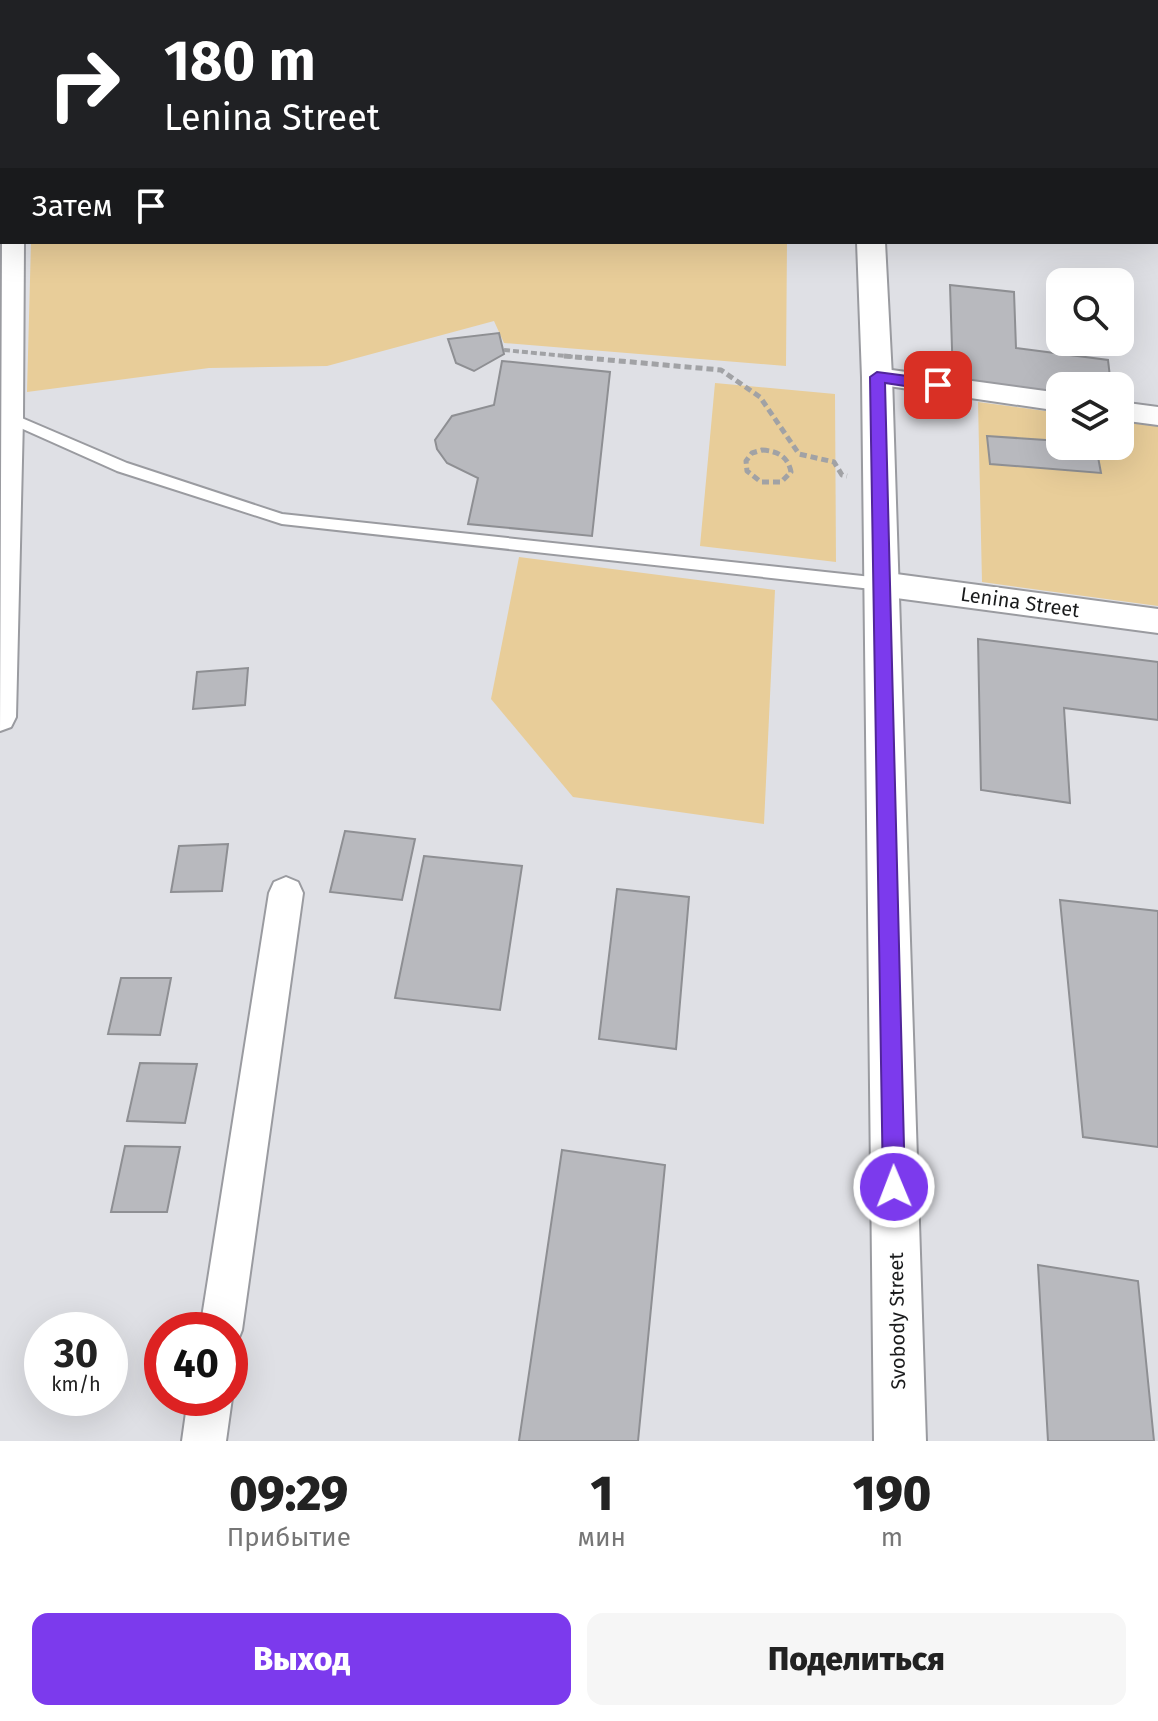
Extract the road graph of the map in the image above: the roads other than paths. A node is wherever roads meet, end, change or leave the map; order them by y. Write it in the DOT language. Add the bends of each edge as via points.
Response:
graph roads {
  1 [pos="12,244"];
  2 [pos="871,244"];
  3 [pos="877,377"];
  4 [pos="1046,400"];
  5 [pos="1134,413"];
  6 [pos="1158,416"];
  7 [pos="10,418"];
  8 [pos="881,584"];
  9 [pos="1158,621"];
  10 [pos="0,717"];
  11 [pos="286,893"];
  12 [pos="224,1312"];
  13 [pos="207,1416"];
  14 [pos="204,1441"];
  15 [pos="900,1441"];
  1 -- 7 [label="street"];
  2 -- 3 [label="street, Svobody Street"];
  3 -- 4 [label="street"];
  3 -- 8 [label="street, Svobody Street"];
  5 -- 6 [label="street"];
  7 -- 8 [label="lane" via="122,467 282,519"];
  7 -- 10 [label="street"];
  8 -- 9 [label="street, Lenina Street"];
  8 -- 15 [label="street, Svobody Street"];
  11 -- 12 [label="street"];
  13 -- 14 [label="street"];
}
